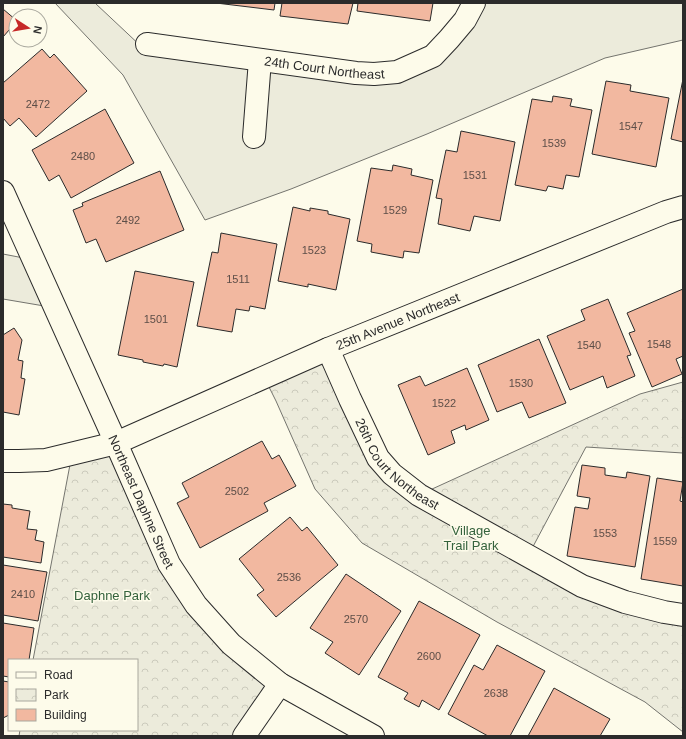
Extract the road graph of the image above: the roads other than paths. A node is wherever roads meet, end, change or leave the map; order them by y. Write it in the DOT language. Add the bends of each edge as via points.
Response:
graph roads {
  1 [pos="474,3"];
  2 [pos="147,44"];
  3 [pos="260,60"];
  4 [pos="254,138"];
  5 [pos="3,192"];
  6 [pos="683,207"];
  7 [pos="328,348"];
  8 [pos="116,443"];
  9 [pos="3,461"];
  10 [pos="683,615"];
  11 [pos="280,684"];
  12 [pos="244,736"];
  13 [pos="373,736"];
  1 -- 3 [label="street, 24th Court Northeast" via="464,20 434,56 397,72 356,73"];
  2 -- 3 [label="street, 24th Court Northeast"];
  3 -- 4 [label="street"];
  5 -- 8 [label="street, Northeast Daphne Street"];
  6 -- 7 [label="street, 25th Avenue Northeast"];
  7 -- 8 [label="street, 25th Avenue Northeast"];
  7 -- 10 [label="street, 26th Court Northeast" via="378,458 392,474 419,495 582,586 625,602"];
  8 -- 9 [label="street, 25th Avenue Northeast" via="46,460"];
  8 -- 11 [label="street, Northeast Daphne Street" via="172,570 196,605 231,644"];
  11 -- 12 [label="street"];
  11 -- 13 [label="street, Northeast Daphne Street"];
}
